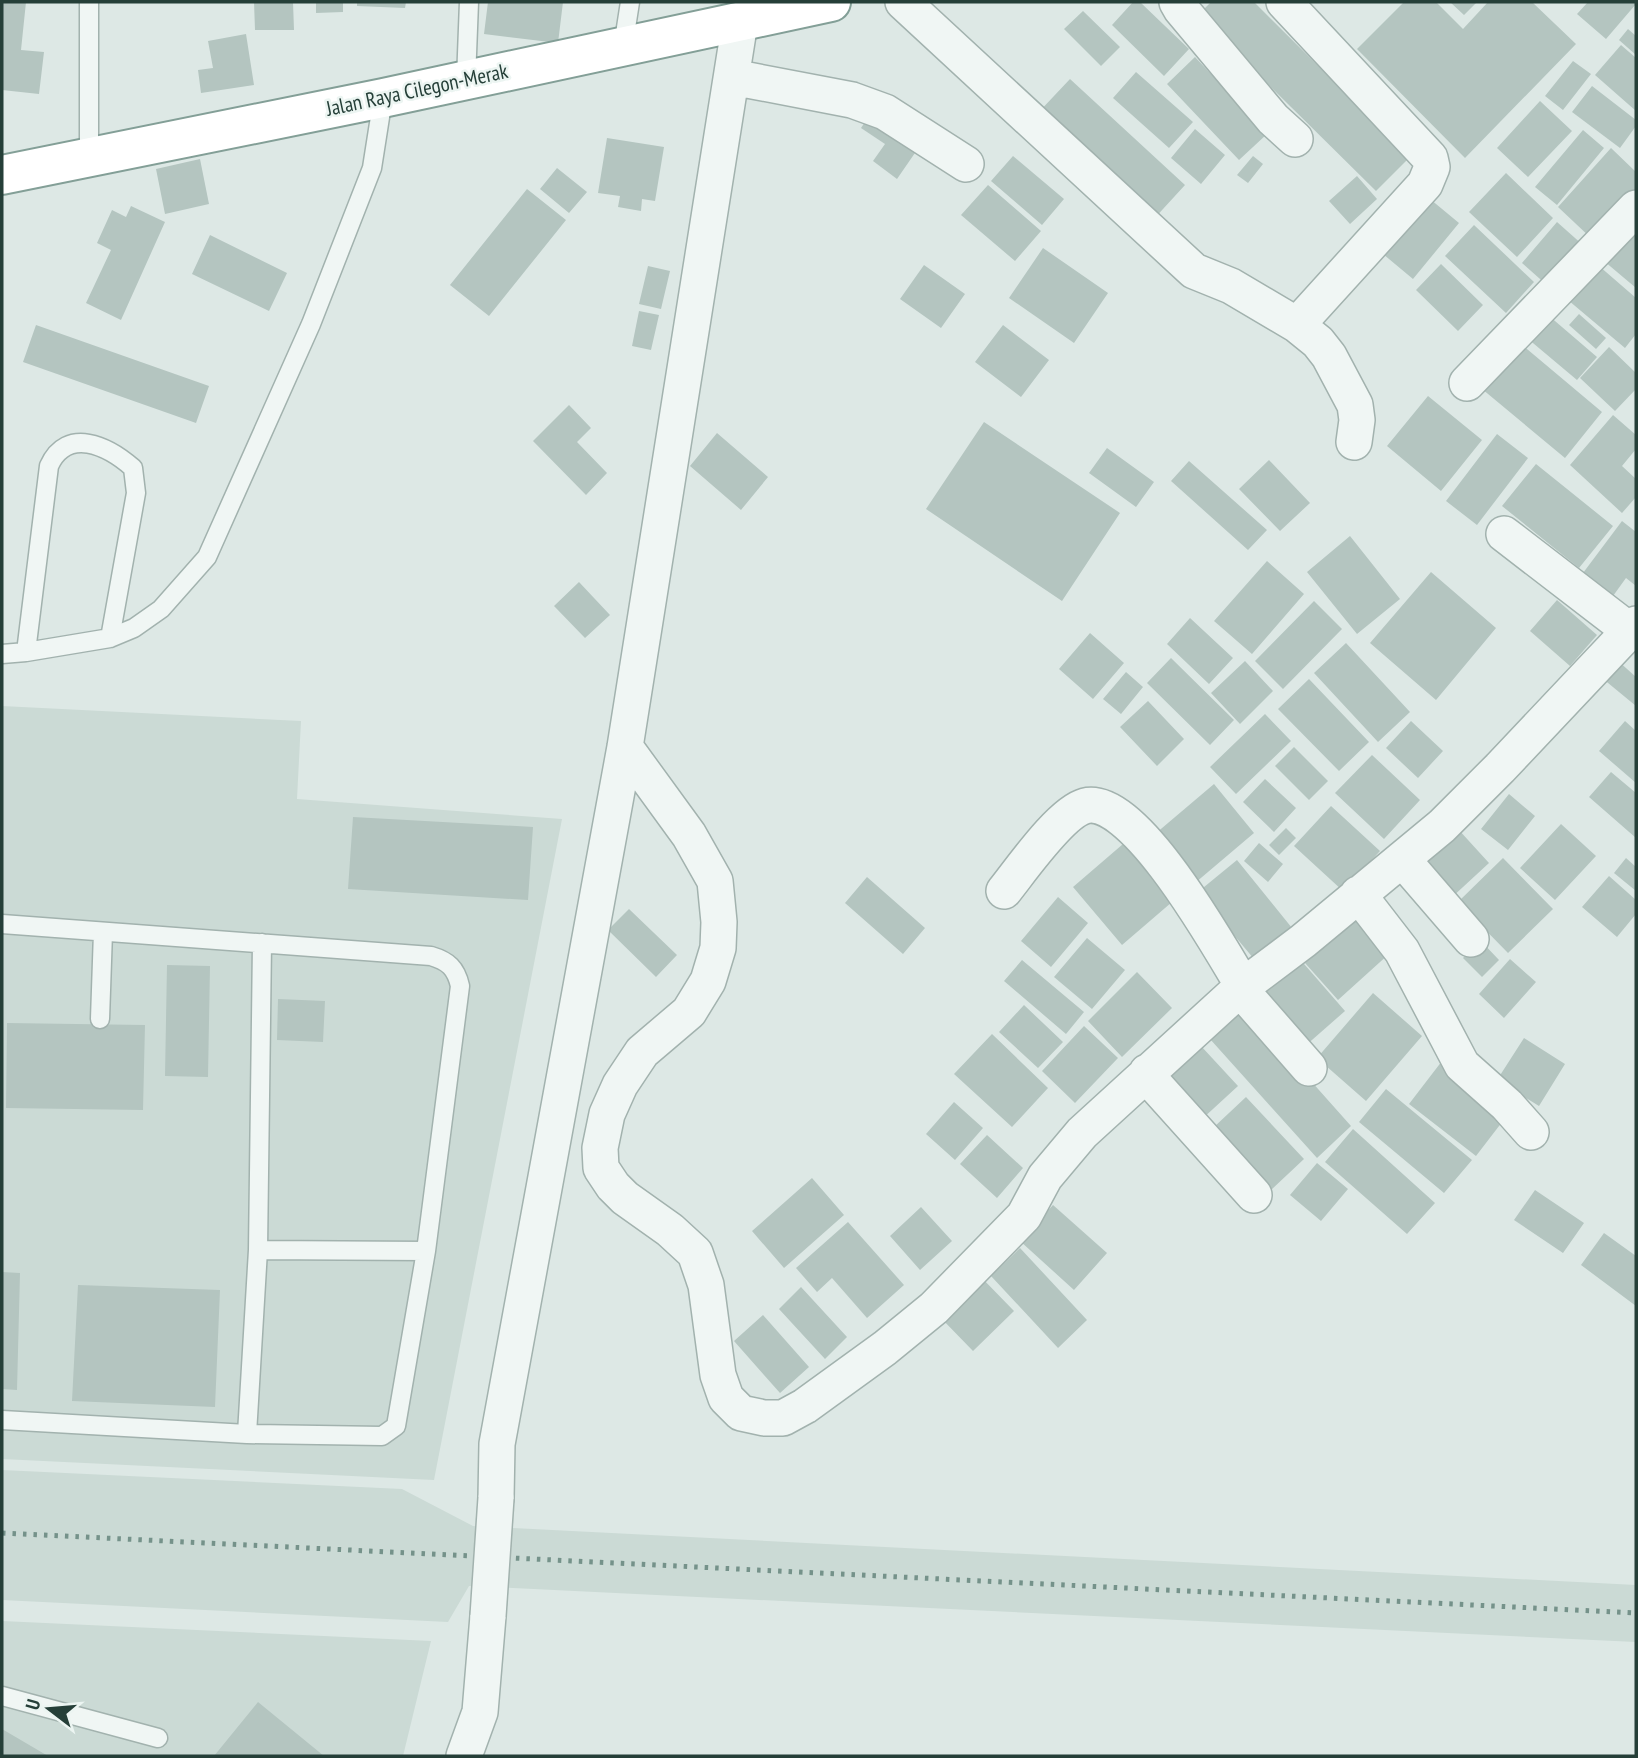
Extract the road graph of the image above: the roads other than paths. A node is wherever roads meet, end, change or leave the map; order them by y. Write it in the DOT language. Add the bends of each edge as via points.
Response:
graph roads {
  1 [pos="89,2"];
  2 [pos="469,2"];
  3 [pos="630,2"];
  4 [pos="903,2"];
  5 [pos="1177,2"];
  6 [pos="1284,2"];
  7 [pos="818,3"];
  8 [pos="746,14"];
  9 [pos="622,47"];
  10 [pos="732,77"];
  11 [pos="466,80"];
  12 [pos="383,98"];
  13 [pos="1295,139"];
  14 [pos="89,157"];
  15 [pos="966,164"];
  16 [pos="2,175"];
  17 [pos="1636,208"];
  18 [pos="1297,325"];
  19 [pos="1467,383"];
  20 [pos="1354,442"];
  21 [pos="1504,534"];
  22 [pos="1633,627"];
  23 [pos="110,638"];
  24 [pos="26,652"];
  25 [pos="2,654"];
  26 [pos="625,747"];
  27 [pos="1402,859"];
  28 [pos="1003,891"];
  29 [pos="1358,894"];
  30 [pos="2,924"];
  31 [pos="103,932"];
  32 [pos="1471,939"];
  33 [pos="262,943"];
  34 [pos="1241,988"];
  35 [pos="100,1019"];
  36 [pos="1309,1068"];
  37 [pos="1147,1072"];
  38 [pos="1531,1132"];
  39 [pos="1255,1195"];
  40 [pos="258,1250"];
  41 [pos="426,1251"];
  42 [pos="2,1420"];
  43 [pos="247,1434"];
  44 [pos="2,1696"];
  45 [pos="158,1738"];
  46 [pos="464,1756"];
  1 -- 14 [label="lane"];
  2 -- 11 [label="lane"];
  3 -- 9 [label="lane"];
  4 -- 18 [label="street" via="1194,271 1231,286"];
  5 -- 13 [label="street" via="1273,119"];
  6 -- 18 [label="street" via="1430,159 1432,167 1425,184"];
  7 -- 8 [label="highway, Jalan Raya Cilegon-Merak"];
  8 -- 9 [label="highway, Jalan Raya Cilegon-Merak"];
  8 -- 10 [label="street"];
  9 -- 11 [label="highway, Jalan Raya Cilegon-Merak"];
  10 -- 15 [label="street" via="852,100 885,112"];
  10 -- 26 [label="street"];
  11 -- 12 [label="highway, Jalan Raya Cilegon-Merak"];
  12 -- 14 [label="highway, Jalan Raya Cilegon-Merak"];
  12 -- 23 [label="lane" via="372,169 311,324 207,557 161,609"];
  14 -- 16 [label="highway, Jalan Raya Cilegon-Merak"];
  17 -- 19 [label="street"];
  18 -- 20 [label="street" via="1324,349 1347,388 1357,420"];
  21 -- 22 [label="street"];
  22 -- 27 [label="street" via="1500,768"];
  23 -- 24 [label="lane"];
  23 -- 24 [label="lane" via="136,493 133,468 117,454 95,445 68,443 55,452 49,466"];
  24 -- 25 [label="lane"];
  26 -- 37 [label="street" via="689,835 715,881 718,948 708,981 689,1012 642,1052 620,1085 607,1114 601,1168 625,1198 695,1253 706,1285 718,1375 726,1398 741,1413 783,1418 934,1308 1024,1216 1045,1177 1082,1133"];
  26 -- 46 [label="street, bridge" via="498,1444 480,1712"];
  27 -- 29 [label="street"];
  27 -- 32 [label="street"];
  28 -- 34 [label="street" via="1068,814 1100,806 1114,812 1151,846 1193,905"];
  29 -- 34 [label="street"];
  29 -- 38 [label="street" via="1402,951 1462,1065"];
  30 -- 31 [label="lane"];
  31 -- 33 [label="lane"];
  31 -- 35 [label="lane"];
  33 -- 40 [label="lane"];
  33 -- 41 [label="lane" via="431,956 445,960 457,972 460,986"];
  34 -- 36 [label="street"];
  34 -- 37 [label="street"];
  37 -- 39 [label="street"];
  40 -- 41 [label="lane"];
  40 -- 43 [label="lane"];
  41 -- 43 [label="lane" via="396,1426 382,1436"];
  42 -- 43 [label="lane"];
  44 -- 45 [label="lane"];
}
